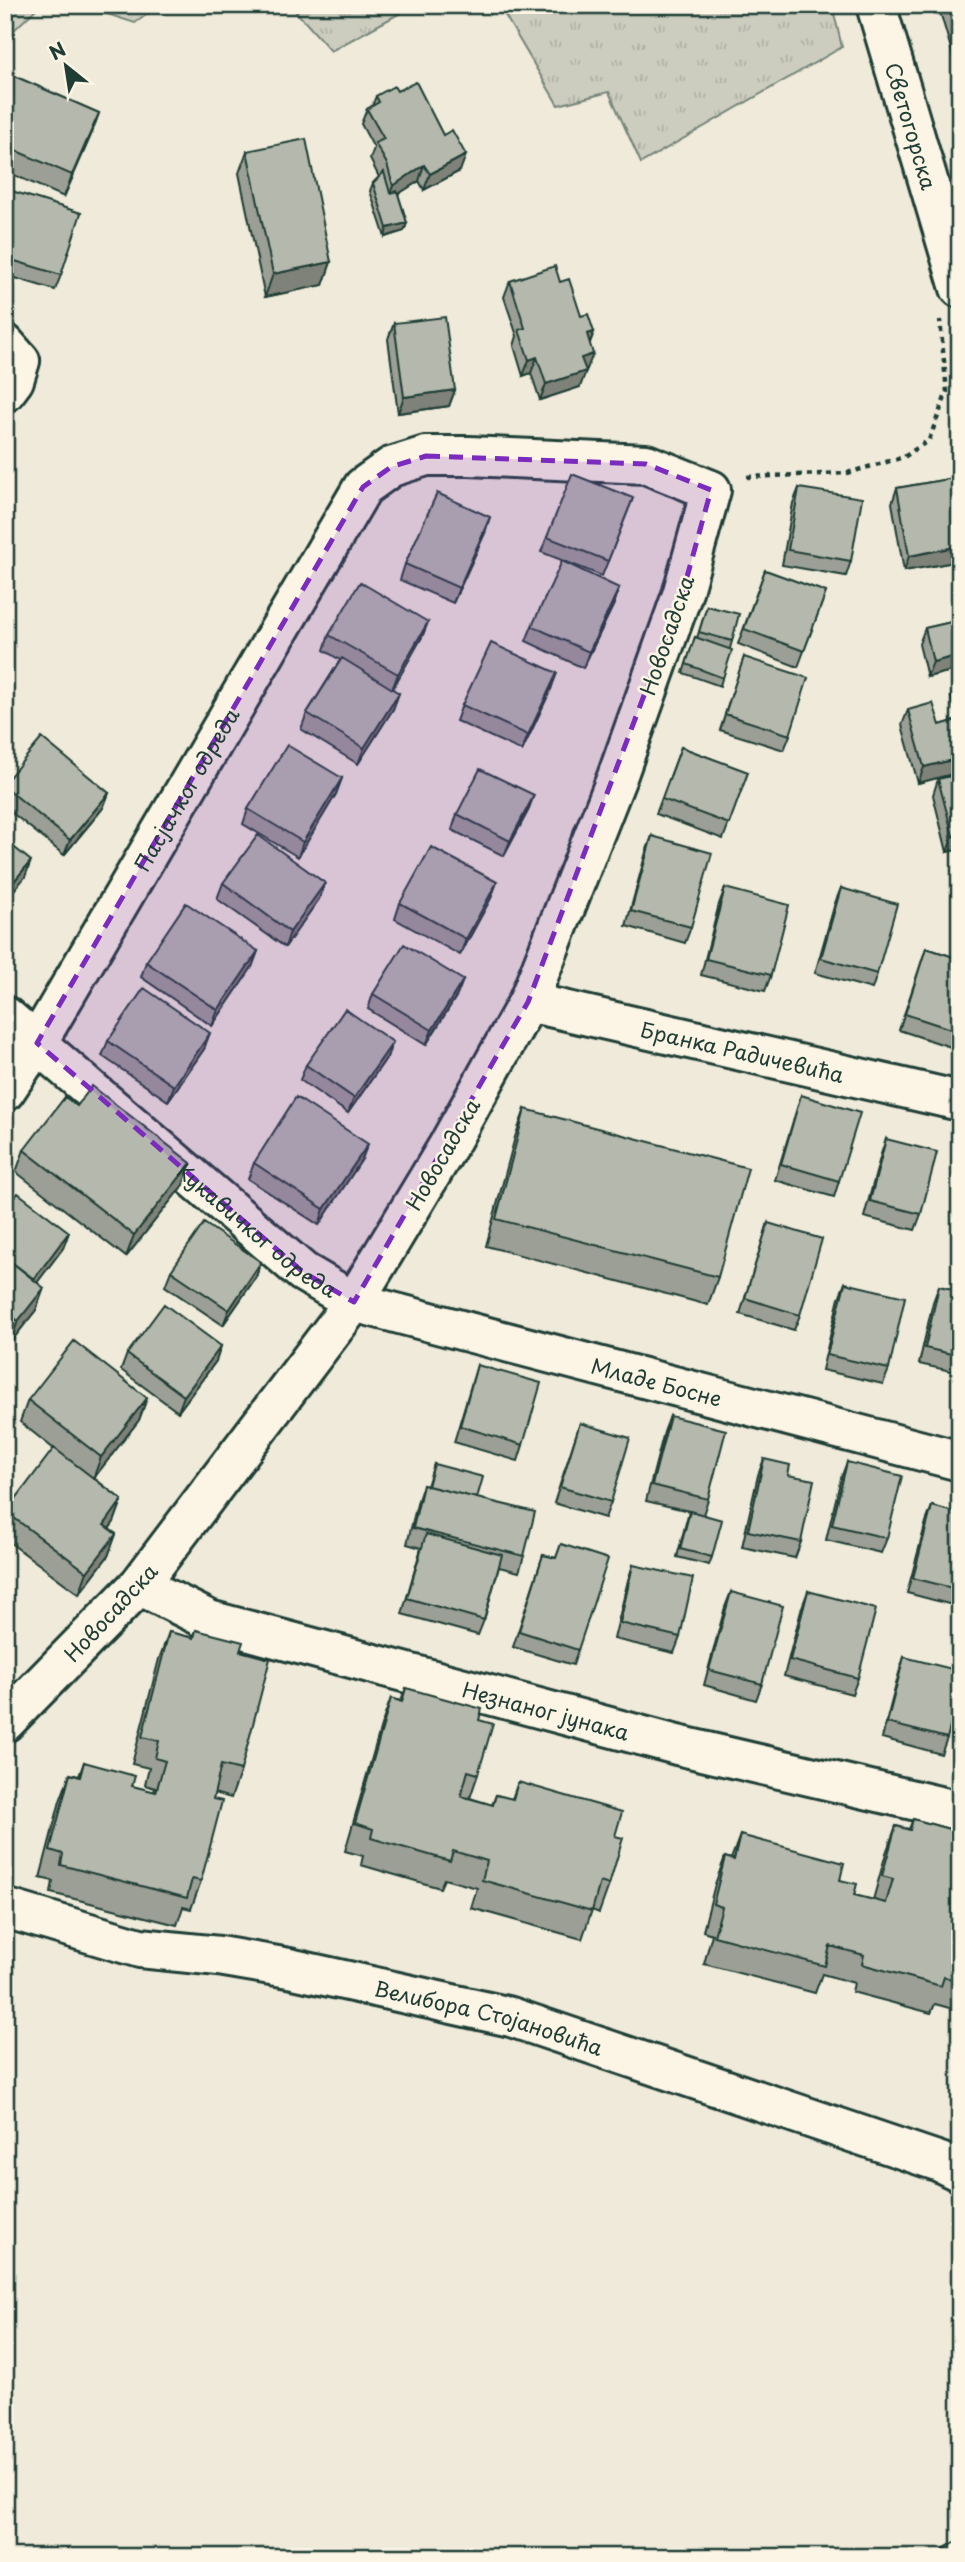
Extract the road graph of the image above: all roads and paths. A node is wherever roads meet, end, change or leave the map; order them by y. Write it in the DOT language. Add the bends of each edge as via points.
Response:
graph roads {
  1 [pos="876,5"];
  2 [pos="949,300"];
  3 [pos="710,490"];
  4 [pos="527,1002"];
  5 [pos="5,1016"];
  6 [pos="37,1043"];
  7 [pos="5,1091"];
  8 [pos="960,1101"];
  9 [pos="354,1302"];
  10 [pos="960,1461"];
  11 [pos="139,1585"];
  12 [pos="5,1722"];
  13 [pos="960,1811"];
  14 [pos="5,1908"];
  15 [pos="960,2172"];
  16 [pos="960,2553"];
  17 [pos="953,2557"];
  1 -- 2 [label="street, Светогорска"];
  2 -- 3 [label="path" via="947,392 929,440 904,457 847,473 748,477"];
  3 -- 4 [label="street, Новосадска" via="659,660"];
  3 -- 6 [label="street, Пасјачког одреда" via="646,464 469,456 425,456 391,467 363,487"];
  4 -- 8 [label="street, Бранка Радичевића"];
  4 -- 9 [label="street, Новосадска"];
  5 -- 6 [label="street, Кукавичког одреда"];
  6 -- 7 [label="street, Пасјачког одреда"];
  6 -- 9 [label="street, Кукавичког одреда" via="303,1272"];
  9 -- 10 [label="street, Младе Босне"];
  9 -- 11 [label="street, Новосадска"];
  11 -- 12 [label="street, Новосадска"];
  11 -- 13 [label="street, Незнаног јунака" via="209,1620 677,1745"];
  14 -- 15 [label="street, Велибора Стојановића" via="140,1948 289,1968 511,2017"];
  16 -- 17 [label="lane"];
}
